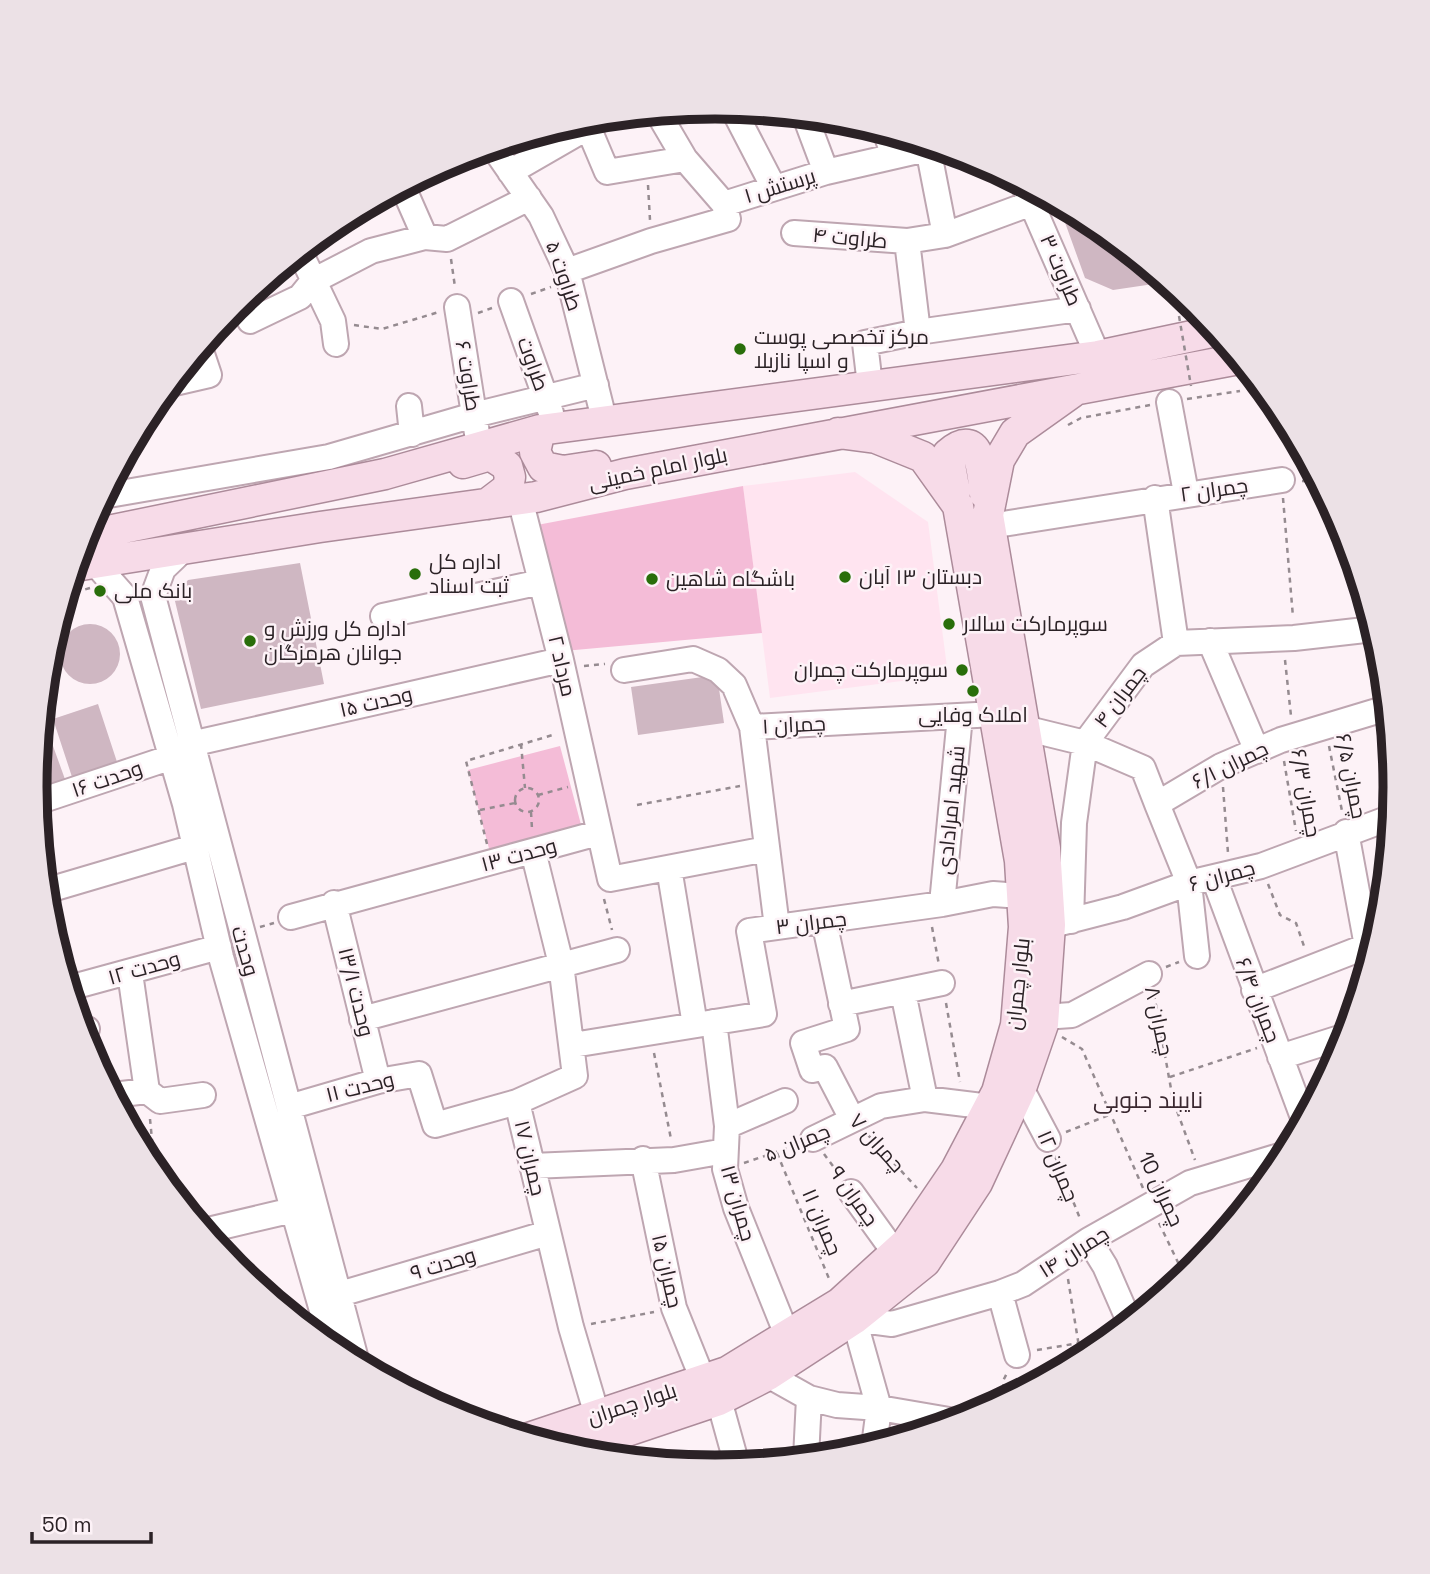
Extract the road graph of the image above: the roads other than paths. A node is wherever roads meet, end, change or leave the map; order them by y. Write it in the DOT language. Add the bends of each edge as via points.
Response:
graph roads {
  1 [pos="739,120"];
  2 [pos="664,122"];
  3 [pos="809,126"];
  4 [pos="590,131"];
  5 [pos="576,134"];
  6 [pos="889,142"];
  7 [pos="916,151"];
  8 [pos="499,155"];
  9 [pos="894,156"];
  10 [pos="932,156"];
  11 [pos="685,159"];
  12 [pos="510,172"];
  13 [pos="826,172"];
  14 [pos="774,188"];
  15 [pos="408,195"];
  16 [pos="1024,196"];
  17 [pos="528,198"];
  18 [pos="1030,199"];
  19 [pos="724,204"];
  20 [pos="794,233"];
  21 [pos="945,235"];
  22 [pos="436,238"];
  23 [pos="907,242"];
  24 [pos="304,261"];
  25 [pos="567,271"];
  26 [pos="313,281"];
  27 [pos="511,301"];
  28 [pos="457,307"];
  29 [pos="1078,309"];
  30 [pos="246,312"];
  31 [pos="918,332"];
  32 [pos="335,333"];
  33 [pos="1204,333"];
  34 [pos="1098,356"];
  35 [pos="203,358"];
  36 [pos="1229,361"];
  37 [pos="185,381"];
  38 [pos="596,385"];
  39 [pos="870,385"];
  40 [pos="1074,391"];
  41 [pos="546,398"];
  42 [pos="1169,401"];
  43 [pos="409,406"];
  44 [pos="474,415"];
  45 [pos="604,419"];
  46 [pos="548,428"];
  47 [pos="838,433"];
  48 [pos="412,434"];
  49 [pos="479,446"];
  50 [pos="329,457"];
  51 [pos="625,474"];
  52 [pos="371,477"];
  53 [pos="1282,480"];
  54 [pos="115,494"];
  55 [pos="1186,494"];
  56 [pos="1156,498"];
  57 [pos="520,499"];
  58 [pos="487,504"];
  59 [pos="958,506"];
  60 [pos="989,521"];
  61 [pos="186,547"];
  62 [pos="90,553"];
  63 [pos="89,555"];
  64 [pos="88,559"];
  65 [pos="541,582"];
  66 [pos="152,596"];
  67 [pos="125,597"];
  68 [pos="383,616"];
  69 [pos="1364,630"];
  70 [pos="1210,641"];
  71 [pos="1176,643"];
  72 [pos="561,660"];
  73 [pos="624,670"];
  74 [pos="1378,711"];
  75 [pos="995,714"];
  76 [pos="960,716"];
  77 [pos="752,727"];
  78 [pos="1024,728"];
  79 [pos="1085,743"];
  80 [pos="181,750"];
  81 [pos="1257,751"];
  82 [pos="48,798"];
  83 [pos="1157,804"];
  84 [pos="1381,820"];
  85 [pos="1346,832"];
  86 [pos="598,833"];
  87 [pos="194,847"];
  88 [pos="766,849"];
  89 [pos="533,851"];
  90 [pos="669,868"];
  91 [pos="1222,876"];
  92 [pos="1189,883"];
  93 [pos="55,888"];
  94 [pos="1022,896"];
  95 [pos="334,903"];
  96 [pos="935,905"];
  97 [pos="291,917"];
  98 [pos="824,921"];
  99 [pos="1048,924"];
  100 [pos="777,927"];
  101 [pos="1365,937"];
  102 [pos="219,947"];
  103 [pos="1363,948"];
  104 [pos="617,950"];
  105 [pos="1197,956"];
  106 [pos="561,964"];
  107 [pos="130,973"];
  108 [pos="1149,974"];
  109 [pos="942,983"];
  110 [pos="78,986"];
  111 [pos="1254,990"];
  112 [pos="902,992"];
  113 [pos="841,1004"];
  114 [pos="362,1019"];
  115 [pos="1043,1021"];
  116 [pos="704,1024"];
  117 [pos="1333,1039"];
  118 [pos="573,1045"];
  119 [pos="1277,1050"];
  120 [pos="377,1081"];
  121 [pos="1021,1088"];
  122 [pos="147,1091"];
  123 [pos="123,1095"];
  124 [pos="203,1095"];
  125 [pos="925,1099"];
  126 [pos="785,1101"];
  127 [pos="517,1102"];
  128 [pos="977,1105"];
  129 [pos="289,1107"];
  130 [pos="1300,1109"];
  131 [pos="852,1119"];
  132 [pos="727,1126"];
  133 [pos="813,1139"];
  134 [pos="1048,1139"];
  135 [pos="643,1159"];
  136 [pos="1269,1159"];
  137 [pos="725,1160"];
  138 [pos="532,1166"];
  139 [pos="851,1192"];
  140 [pos="293,1210"];
  141 [pos="214,1229"];
  142 [pos="548,1233"];
  143 [pos="1089,1240"];
  144 [pos="314,1243"];
  145 [pos="895,1253"];
  146 [pos="1000,1293"];
  147 [pos="329,1298"];
  148 [pos="847,1311"];
  149 [pos="1127,1312"];
  150 [pos="332,1334"];
  151 [pos="787,1335"];
  152 [pos="349,1345"];
  153 [pos="1017,1355"];
  154 [pos="768,1375"];
  155 [pos="711,1390"];
  156 [pos="809,1398"];
  157 [pos="878,1408"];
  158 [pos="597,1415"];
  159 [pos="934,1417"];
  160 [pos="545,1433"];
  161 [pos="875,1435"];
  162 [pos="594,1443"];
  163 [pos="806,1448"];
  164 [pos="733,1454"];
  1 -- 14 [label="street"];
  2 -- 11 [label="street"];
  3 -- 13 [label="street"];
  4 -- 11 [label="street" via="607,172"];
  5 -- 12 [label="street"];
  6 -- 9 [label="street"];
  7 -- 9 [label="street, پرستش ۱"];
  8 -- 12 [label="street, طراوت ۵"];
  9 -- 13 [label="street, پرستش ۱"];
  10 -- 21 [label="street"];
  11 -- 19 [label="street"];
  12 -- 17 [label="street, طراوت ۵"];
  13 -- 14 [label="street, پرستش ۱"];
  14 -- 19 [label="street, پرستش ۱"];
  15 -- 22 [label="street"];
  16 -- 21 [label="street, طراوت ۴"];
  17 -- 22 [label="street"];
  17 -- 25 [label="street, طراوت ۵"];
  18 -- 29 [label="street, طراوت ۳"];
  19 -- 25 [label="street, پرستش ۱" via="728,219"];
  20 -- 23 [label="street, طراوت ۴"];
  21 -- 23 [label="street, طراوت ۴"];
  22 -- 26 [label="street" via="371,251"];
  23 -- 31 [label="street, طراوت ۴"];
  24 -- 26 [label="street"];
  25 -- 38 [label="street, طراوت ۵"];
  26 -- 30 [label="street" via="300,297 250,321"];
  26 -- 32 [label="street"];
  27 -- 41 [label="street, طراوت"];
  28 -- 44 [label="street, طراوت ۶"];
  29 -- 31 [label="street"];
  29 -- 34 [label="street, طراوت ۳"];
  31 -- 39 [label="street" via="865,343"];
  33 -- 34 [label="main road"];
  34 -- 39 [label="main road"];
  35 -- 37 [label="street" via="209,375"];
  36 -- 40 [label="main road, بلوار امام خمینی"];
  38 -- 41 [label="street"];
  38 -- 45 [label="street, طراوت ۵"];
  39 -- 45 [label="main road"];
  40 -- 47 [label="main road, بلوار امام خمینی"];
  40 -- 60 [label="main road, بلوار چمران" via="1015,433 999,460"];
  41 -- 44 [label="street"];
  41 -- 46 [label="street, طراوت"];
  42 -- 55 [label="street"];
  43 -- 48 [label="street"];
  44 -- 48 [label="street"];
  44 -- 49 [label="street, طراوت ۶"];
  45 -- 46 [label="main road"];
  46 -- 49 [label="main road"];
  46 -- 51 [label="main road" via="535,443 543,467 563,471 612,466"];
  47 -- 51 [label="main road, بلوار امام خمینی"];
  47 -- 59 [label="main road, بلوار چمران" via="876,438 923,457"];
  48 -- 50 [label="street"];
  49 -- 52 [label="main road"];
  50 -- 52 [label="street"];
  50 -- 54 [label="street"];
  51 -- 57 [label="main road, بلوار امام خمینی"];
  52 -- 58 [label="main road" via="451,466 491,455 507,466 510,477 508,488"];
  52 -- 62 [label="main road"];
  53 -- 55 [label="street, چمران ۲"];
  55 -- 56 [label="street, چمران ۲"];
  56 -- 60 [label="street, چمران ۲"];
  56 -- 71 [label="street"];
  57 -- 58 [label="main road, بلوار امام خمینی"];
  57 -- 65 [label="street, مرداد ۲"];
  58 -- 61 [label="main road, بلوار امام خمینی"];
  59 -- 60 [label="main road" via="948,454 954,448 973,446 979,453"];
  59 -- 75 [label="main road, بلوار چمران"];
  60 -- 78 [label="main road, بلوار چمران"];
  61 -- 63 [label="main road, بلوار امام خمینی"];
  61 -- 66 [label="street" via="163,569"];
  64 -- 67 [label="street, وحدت"];
  65 -- 68 [label="street"];
  65 -- 72 [label="street, مرداد ۲"];
  66 -- 67 [label="street" via="149,586 139,581 129,586"];
  66 -- 80 [label="street, وحدت"];
  67 -- 80 [label="street, وحدت"];
  69 -- 70 [label="street"];
  70 -- 71 [label="street"];
  70 -- 81 [label="street"];
  71 -- 79 [label="street, چمران ۴" via="1143,665"];
  72 -- 80 [label="street, وحدت ۱۵"];
  72 -- 86 [label="street, مرداد ۲"];
  73 -- 77 [label="street" via="693,659 718,670 734,685"];
  74 -- 81 [label="street, چمران ۶/۱"];
  75 -- 76 [label="street, چمران ۱"];
  75 -- 94 [label="main road, بلوار چمران"];
  76 -- 77 [label="street, چمران ۱"];
  76 -- 96 [label="street, شهید امرادادی"];
  77 -- 88 [label="street, چمران ۱"];
  78 -- 79 [label="street"];
  78 -- 99 [label="main road, بلوار چمران" via="1045,848"];
  79 -- 83 [label="street" via="1143,768"];
  79 -- 99 [label="street, چمران ۴" via="1074,823"];
  80 -- 82 [label="street, وحدت ۱۶"];
  80 -- 87 [label="street, وحدت"];
  80 -- 129 [label="street, وحدت"];
  81 -- 83 [label="street, چمران ۶/۱" via="1221,766"];
  83 -- 92 [label="street"];
  84 -- 85 [label="street, چمران ۶"];
  85 -- 91 [label="street, چمران ۶" via="1261,866"];
  85 -- 101 [label="street"];
  86 -- 89 [label="street, وحدت ۱۳"];
  86 -- 90 [label="street" via="610,879"];
  87 -- 93 [label="street"];
  87 -- 102 [label="street, وحدت"];
  88 -- 90 [label="street"];
  88 -- 100 [label="street, چمران ۱"];
  89 -- 95 [label="street, وحدت ۱۳"];
  89 -- 106 [label="street, چمران ۱۷"];
  90 -- 116 [label="street, چمران ۱۳"];
  91 -- 92 [label="street, چمران ۶"];
  91 -- 111 [label="street, چمران ۶/۴"];
  92 -- 99 [label="street, چمران ۶" via="1123,907"];
  92 -- 105 [label="street"];
  94 -- 96 [label="street, چمران ۳" via="993,894"];
  94 -- 99 [label="main road, بلوار چمران"];
  95 -- 97 [label="street, وحدت ۱۳"];
  95 -- 114 [label="street, وحدت ۱۳/۱"];
  96 -- 98 [label="street, چمران ۳"];
  98 -- 100 [label="street, چمران ۳"];
  98 -- 113 [label="street, چمران ۷"];
  99 -- 115 [label="main road, بلوار چمران"];
  99 -- 128 [label="main road, بلوار چمران" via="1016,1025"];
  100 -- 116 [label="street, چمران ۳" via="749,931 764,1014"];
  102 -- 107 [label="street, وحدت ۱۲"];
  102 -- 140 [label="street, وحدت"];
  103 -- 111 [label="street"];
  104 -- 106 [label="street"];
  106 -- 114 [label="street"];
  106 -- 118 [label="street, چمران ۱۷"];
  107 -- 110 [label="street, وحدت ۱۲"];
  107 -- 122 [label="street"];
  108 -- 115 [label="street, چمران ۸" via="1072,1015"];
  109 -- 112 [label="street"];
  111 -- 119 [label="street, چمران ۶/۴"];
  112 -- 113 [label="street"];
  112 -- 125 [label="street"];
  113 -- 131 [label="street, چمران ۷" via="847,1029 803,1043 812,1070 825,1067"];
  114 -- 120 [label="street, وحدت ۱۳/۱"];
  115 -- 121 [label="main road, بلوار چمران"];
  116 -- 118 [label="street, چمران ۳"];
  116 -- 132 [label="street, چمران ۱۳"];
  117 -- 119 [label="street"];
  118 -- 127 [label="street, چمران ۱۷" via="575,1076"];
  119 -- 130 [label="street, چمران ۶/۴"];
  120 -- 127 [label="street, وحدت ۱۱" via="419,1074 435,1125"];
  120 -- 129 [label="street, وحدت ۱۱"];
  121 -- 134 [label="street, چمران ۱۲"];
  121 -- 148 [label="main road, بلوار چمران" via="977,1183 925,1262"];
  122 -- 123 [label="street"];
  122 -- 124 [label="street" via="160,1101"];
  125 -- 128 [label="street, چمران ۵"];
  125 -- 131 [label="street, چمران ۵" via="881,1106"];
  126 -- 132 [label="street"];
  127 -- 138 [label="street, چمران ۱۷"];
  128 -- 145 [label="main road, بلوار چمران" via="956,1170"];
  129 -- 144 [label="street, وحدت"];
  131 -- 133 [label="street, چمران ۵"];
  132 -- 137 [label="street, چمران ۱۳"];
  135 -- 137 [label="street"];
  135 -- 138 [label="street"];
  135 -- 155 [label="street, چمران ۱۵" via="674,1308"];
  136 -- 143 [label="street, چمران ۱۴" via="1190,1183"];
  137 -- 151 [label="street, چمران ۱۳" via="736,1208"];
  138 -- 142 [label="street, چمران ۱۷"];
  139 -- 145 [label="street, چمران ۹"];
  140 -- 141 [label="street"];
  140 -- 144 [label="street, وحدت"];
  142 -- 147 [label="street, وحدت ۹"];
  142 -- 158 [label="street, چمران ۱۷"];
  143 -- 146 [label="street, چمران ۱۴" via="1023,1284"];
  143 -- 149 [label="street"];
  144 -- 147 [label="street, وحدت"];
  145 -- 148 [label="main road, بلوار چمران"];
  146 -- 148 [label="street, چمران ۱۴" via="892,1324"];
  146 -- 153 [label="street"];
  147 -- 150 [label="street, وحدت"];
  147 -- 152 [label="street, وحدت"];
  148 -- 151 [label="main road, بلوار چمران"];
  148 -- 154 [label="main road, بلوار چمران"];
  148 -- 157 [label="street"];
  151 -- 155 [label="main road, بلوار چمران" via="727,1372"];
  154 -- 155 [label="main road, بلوار چمران"];
  154 -- 156 [label="street"];
  155 -- 158 [label="main road, بلوار چمران"];
  155 -- 162 [label="main road, بلوار چمران"];
  155 -- 164 [label="street, چمران ۱۵"];
  156 -- 157 [label="street"];
  156 -- 163 [label="street"];
  157 -- 159 [label="street"];
  157 -- 161 [label="street"];
  158 -- 160 [label="main road, بلوار چمران"];
}
